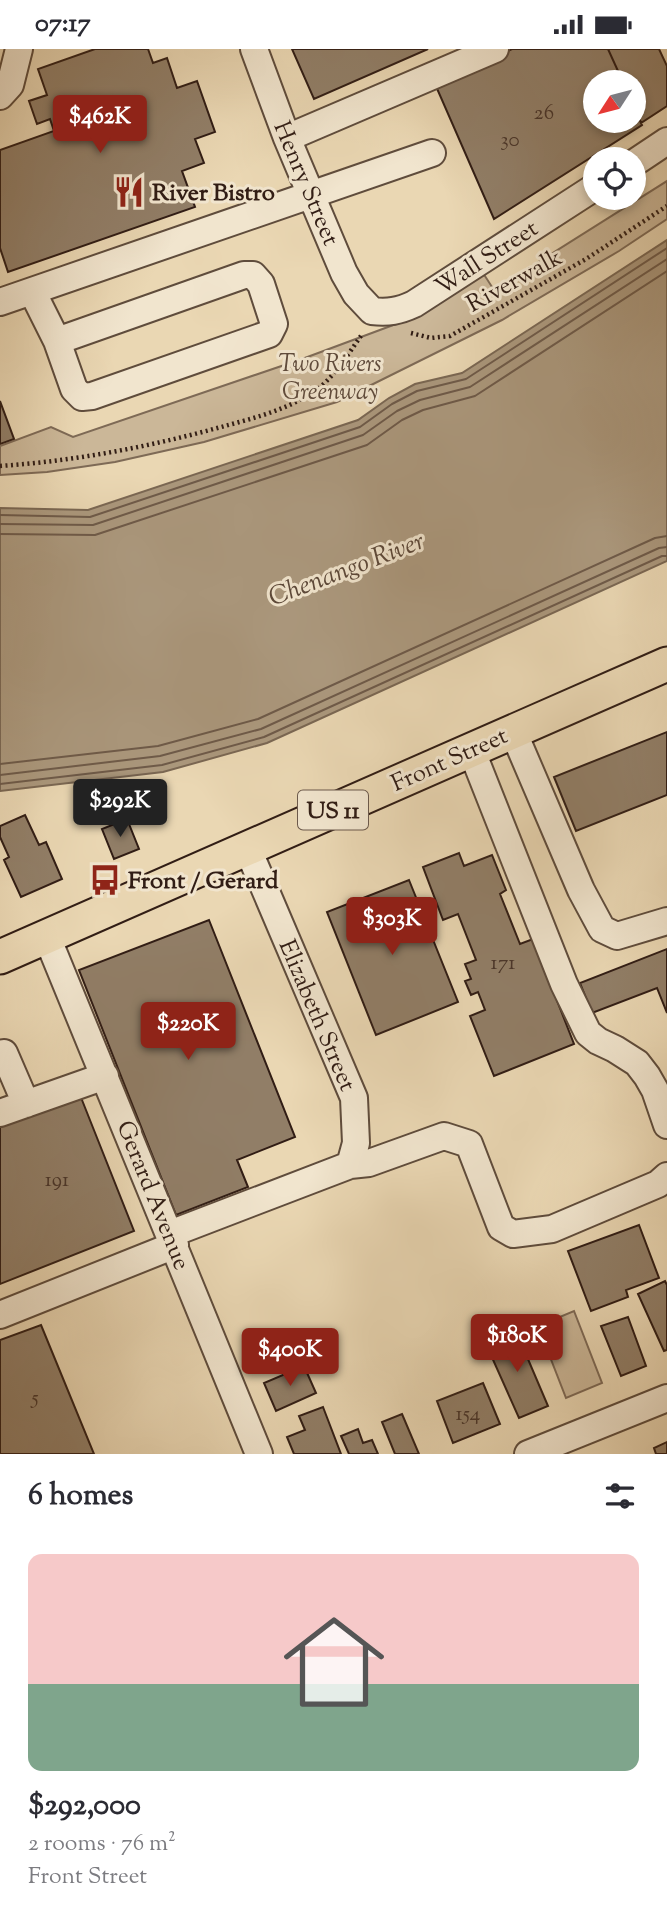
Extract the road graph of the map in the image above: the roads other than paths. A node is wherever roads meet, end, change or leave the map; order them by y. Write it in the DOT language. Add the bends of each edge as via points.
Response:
graph roads {
  1 [pos="19,49"];
  2 [pos="254,49"];
  3 [pos="495,49"];
  4 [pos="0,96"];
  5 [pos="287,138"];
  6 [pos="667,141"];
  7 [pos="432,153"];
  8 [pos="646,155"];
  9 [pos="583,195"];
  10 [pos="311,196"];
  11 [pos="33,291"];
  12 [pos="0,302"];
  13 [pos="369,324"];
  14 [pos="57,341"];
  15 [pos="667,664"];
  16 [pos="513,731"];
  17 [pos="471,749"];
  18 [pos="247,848"];
  19 [pos="667,921"];
  20 [pos="47,937"];
  21 [pos="0,957"];
  22 [pos="1,1050"];
  23 [pos="105,1076"];
  24 [pos="26,1104"];
  25 [pos="0,1113"];
  26 [pos="667,1125"];
  27 [pos="350,1165"];
  28 [pos="667,1176"];
  29 [pos="173,1239"];
  30 [pos="0,1315"];
  31 [pos="667,1398"];
  32 [pos="259,1454"];
  33 [pos="528,1454"];
  1 -- 4 [label="street" via="10,85"];
  2 -- 5 [label="street, Henry Street"];
  3 -- 5 [label="street"];
  5 -- 10 [label="street, Henry Street"];
  6 -- 8 [label="street"];
  7 -- 10 [label="street"];
  9 -- 13 [label="street, Wall Street" via="414,303 384,313"];
  10 -- 11 [label="street"];
  10 -- 13 [label="street, Henry Street"];
  11 -- 12 [label="street"];
  11 -- 14 [label="street"];
  14 -- 14 [label="street" via="82,397 269,334 274,324 261,284 253,275 244,275"];
  15 -- 16 [label="main road, Front Street / US 11"];
  16 -- 17 [label="main road, Front Street / US 11"];
  16 -- 19 [label="street" via="601,929 617,936"];
  17 -- 18 [label="main road, Front Street / US 11"];
  17 -- 26 [label="street" via="564,984 588,1033 637,1063 655,1090"];
  18 -- 20 [label="main road, Front Street / US 11"];
  18 -- 27 [label="street, Elizabeth Street" via="354,1098 356,1143"];
  20 -- 21 [label="main road, Front Street / US 11"];
  20 -- 23 [label="street, Gerard Avenue"];
  22 -- 24 [label="street"];
  23 -- 24 [label="street"];
  23 -- 29 [label="street, Gerard Avenue"];
  24 -- 25 [label="street"];
  27 -- 28 [label="street" via="369,1163 444,1136 469,1144 501,1227 513,1234 552,1229"];
  27 -- 29 [label="street"];
  29 -- 30 [label="street"];
  29 -- 32 [label="street, Gerard Avenue"];
  31 -- 33 [label="street"];
}
